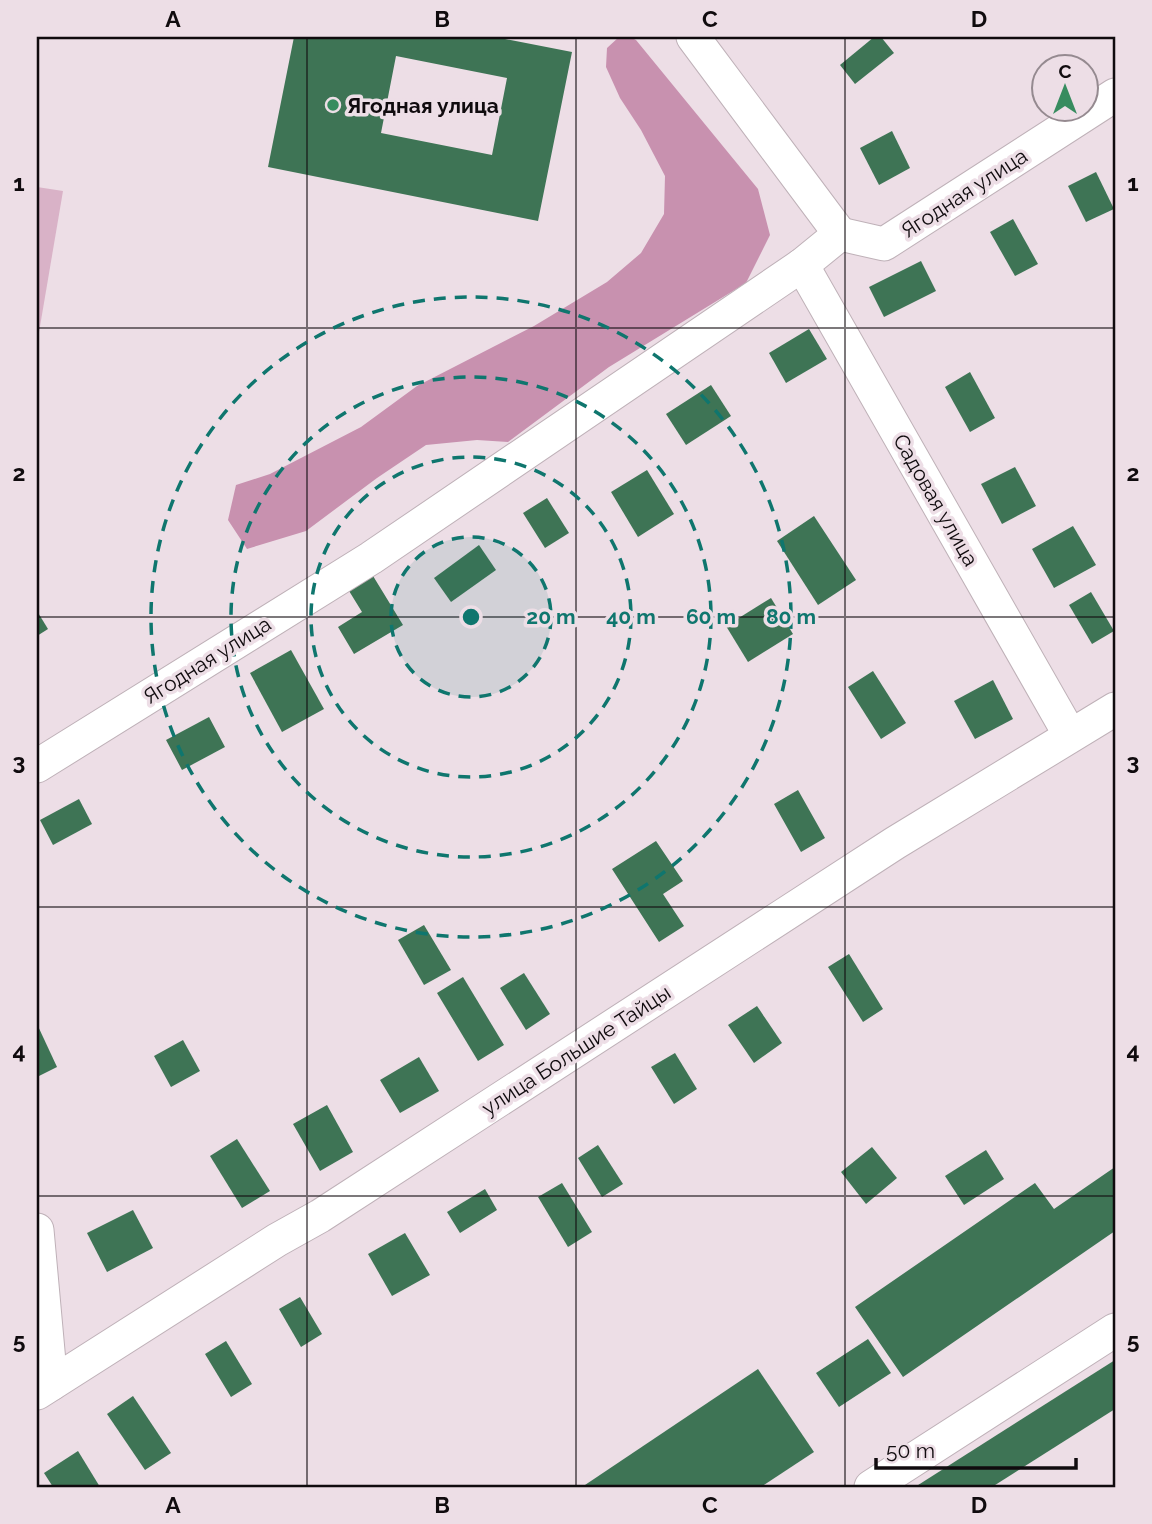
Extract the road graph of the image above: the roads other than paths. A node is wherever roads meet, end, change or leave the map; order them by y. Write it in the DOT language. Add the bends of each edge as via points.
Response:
graph roads {
  1 [pos="693,37"];
  2 [pos="1115,95"];
  3 [pos="840,234"];
  4 [pos="802,265"];
  5 [pos="1115,709"];
  6 [pos="1070,735"];
  7 [pos="37,766"];
  8 [pos="37,1230"];
  9 [pos="1115,1330"];
  10 [pos="44,1389"];
  11 [pos="871,1487"];
  1 -- 3 [label="street"];
  2 -- 3 [label="street, Ягодная улица" via="884,244"];
  3 -- 4 [label="street, Ягодная улица"];
  4 -- 6 [label="street, Садовая улица"];
  4 -- 7 [label="street, Ягодная улица" via="371,558"];
  5 -- 6 [label="street, улица Большие Тайцы"];
  6 -- 10 [label="street, улица Большие Тайцы"];
  8 -- 10 [label="street"];
  9 -- 11 [label="street"];
}
